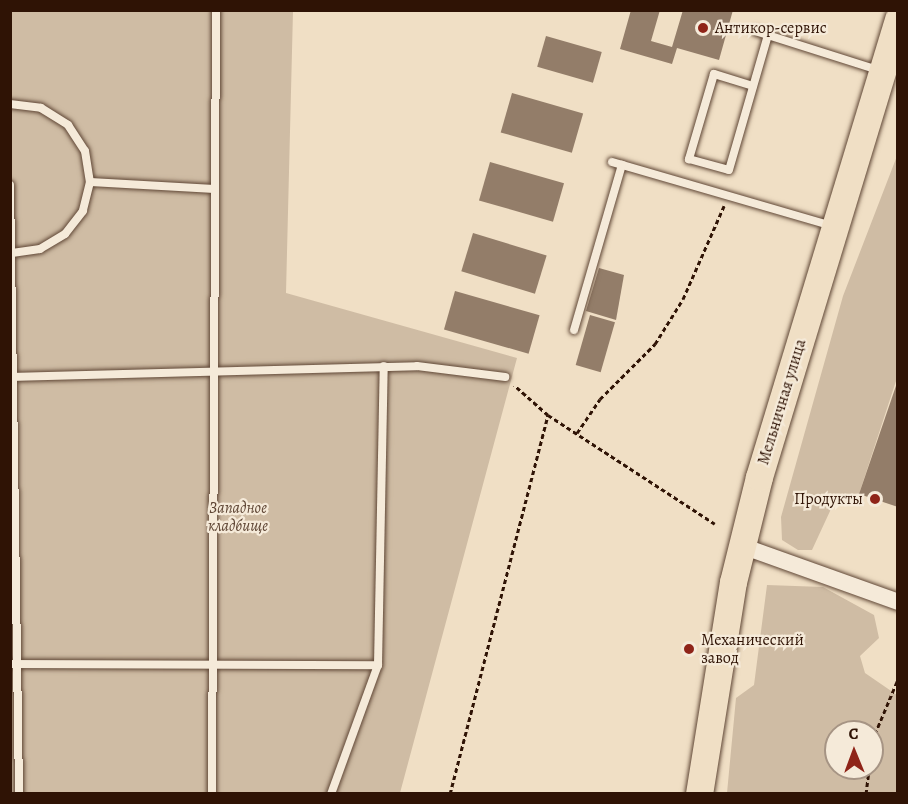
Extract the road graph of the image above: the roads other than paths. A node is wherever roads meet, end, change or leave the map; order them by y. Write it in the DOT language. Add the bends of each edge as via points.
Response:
graph roads {
  1 [pos="216,10"];
  2 [pos="897,19"];
  3 [pos="755,31"];
  4 [pos="768,35"];
  5 [pos="881,72"];
  6 [pos="753,86"];
  7 [pos="10,104"];
  8 [pos="612,162"];
  9 [pos="622,165"];
  10 [pos="90,182"];
  11 [pos="10,185"];
  12 [pos="215,189"];
  13 [pos="835,227"];
  14 [pos="11,253"];
  15 [pos="574,330"];
  16 [pos="384,366"];
  17 [pos="214,372"];
  18 [pos="12,377"];
  19 [pos="505,377"];
  20 [pos="742,546"];
  21 [pos="897,602"];
  22 [pos="14,664"];
  23 [pos="213,665"];
  24 [pos="378,665"];
  25 [pos="19,794"];
  26 [pos="212,794"];
  27 [pos="331,794"];
  28 [pos="699,794"];
  1 -- 12 [label="lane"];
  2 -- 5 [label="main road, Мельничная улица"];
  3 -- 4 [label="lane"];
  4 -- 5 [label="lane"];
  4 -- 6 [label="lane"];
  5 -- 13 [label="main road, Мельничная улица"];
  6 -- 6 [label="lane" via="729,170 689,159 714,74"];
  7 -- 10 [label="lane" via="41,108 68,125 85,151"];
  8 -- 9 [label="lane"];
  9 -- 13 [label="lane"];
  9 -- 15 [label="lane"];
  10 -- 12 [label="lane"];
  10 -- 14 [label="lane" via="82,211 65,234 40,249"];
  11 -- 14 [label="lane"];
  12 -- 17 [label="lane"];
  13 -- 20 [label="main road, Мельничная улица"];
  14 -- 18 [label="lane"];
  16 -- 17 [label="lane"];
  16 -- 19 [label="lane"];
  16 -- 24 [label="lane"];
  17 -- 18 [label="lane"];
  17 -- 23 [label="lane"];
  18 -- 22 [label="lane"];
  20 -- 21 [label="street"];
  20 -- 28 [label="main road, Мельничная улица"];
  22 -- 23 [label="lane"];
  22 -- 25 [label="lane"];
  23 -- 24 [label="lane"];
  23 -- 26 [label="lane"];
  24 -- 27 [label="lane"];
}
